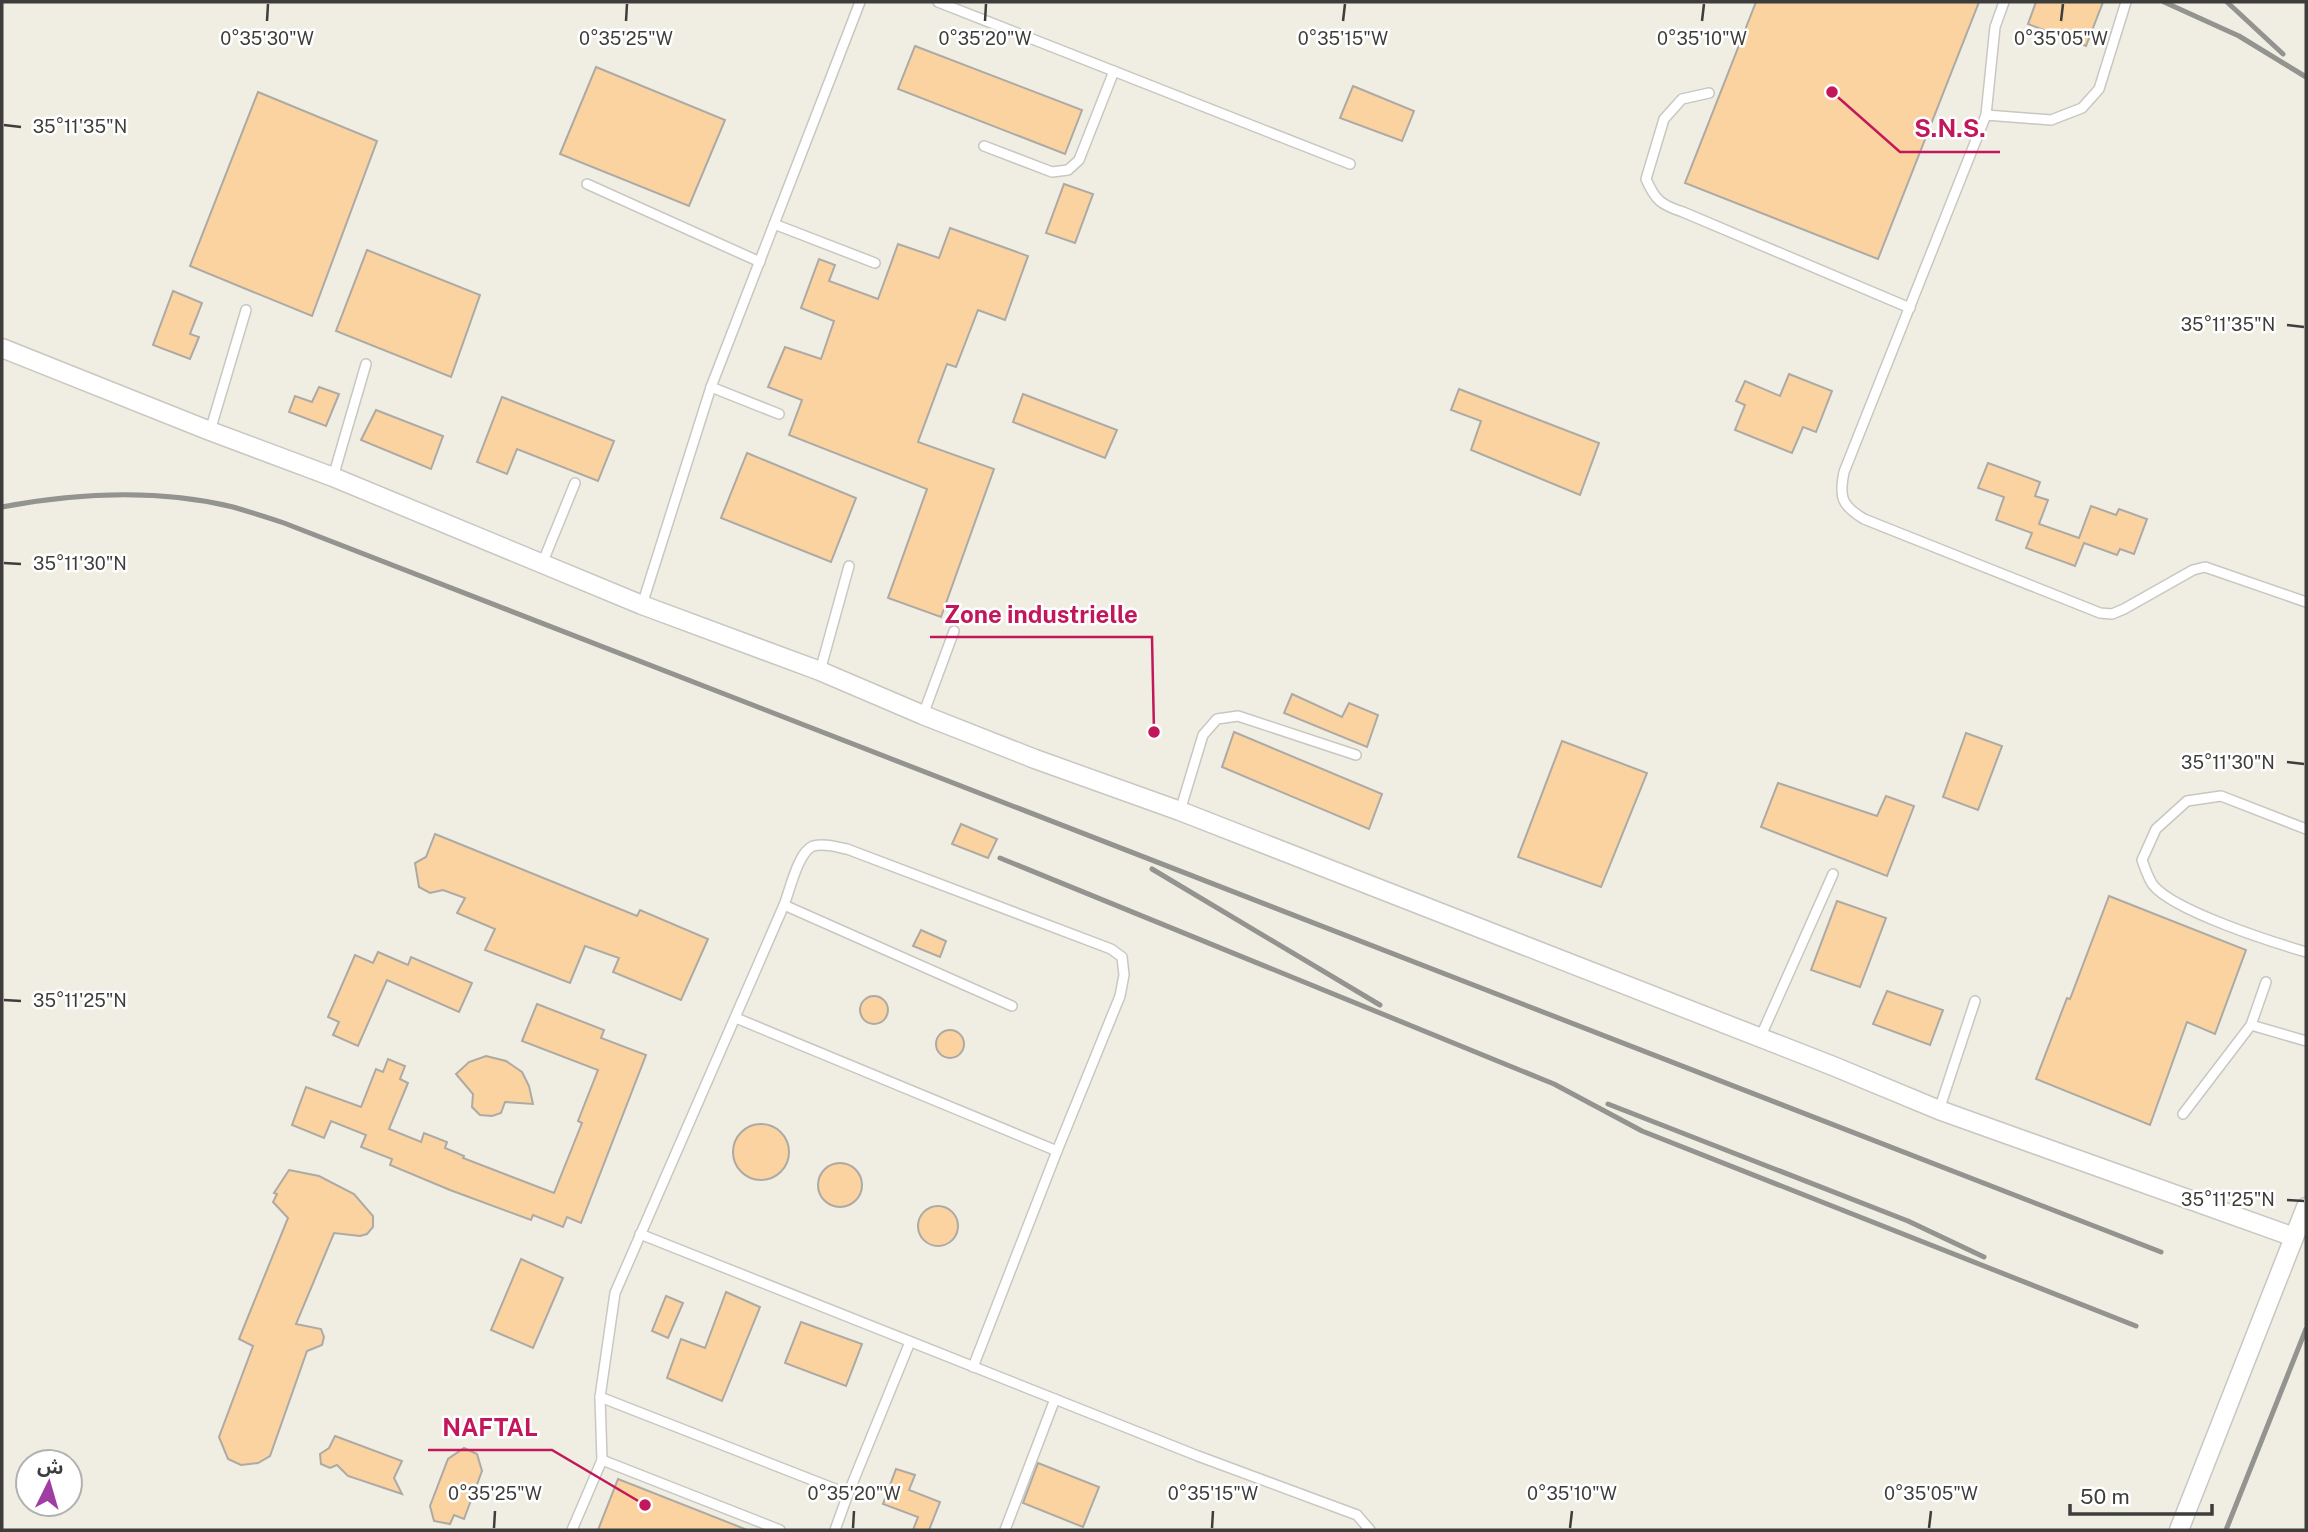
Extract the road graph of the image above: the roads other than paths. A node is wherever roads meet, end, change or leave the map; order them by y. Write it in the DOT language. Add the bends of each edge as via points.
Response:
graph roads {
  1 [pos="860,2"];
  2 [pos="938,2"];
  3 [pos="2004,2"];
  4 [pos="2126,2"];
  5 [pos="1114,71"];
  6 [pos="1709,93"];
  7 [pos="1986,116"];
  8 [pos="984,146"];
  9 [pos="1350,164"];
  10 [pos="587,184"];
  11 [pos="774,224"];
  12 [pos="760,262"];
  13 [pos="875,263"];
  14 [pos="1910,308"];
  15 [pos="246,310"];
  16 [pos="2,348"];
  17 [pos="366,364"];
  18 [pos="711,387"];
  19 [pos="779,414"];
  20 [pos="210,431"];
  21 [pos="333,477"];
  22 [pos="575,483"];
  23 [pos="542,564"];
  24 [pos="849,566"];
  25 [pos="2306,602"];
  26 [pos="642,605"];
  27 [pos="954,631"];
  28 [pos="820,671"];
  29 [pos="923,715"];
  30 [pos="1356,755"];
  31 [pos="1180,811"];
  32 [pos="2306,829"];
  33 [pos="1833,874"];
  34 [pos="784,905"];
  35 [pos="2306,952"];
  36 [pos="2266,982"];
  37 [pos="1975,1001"];
  38 [pos="1012,1006"];
  39 [pos="736,1018"];
  40 [pos="2251,1026"];
  41 [pos="1760,1038"];
  42 [pos="2306,1041"];
  43 [pos="1939,1110"];
  44 [pos="2183,1114"];
  45 [pos="1057,1151"];
  46 [pos="2306,1207"];
  47 [pos="640,1234"];
  48 [pos="2294,1237"];
  49 [pos="910,1342"];
  50 [pos="973,1367"];
  51 [pos="600,1397"];
  52 [pos="1055,1399"];
  53 [pos="602,1460"];
  54 [pos="848,1494"];
  55 [pos="572,1530"];
  56 [pos="780,1530"];
  57 [pos="835,1530"];
  58 [pos="1005,1530"];
  59 [pos="1370,1530"];
  60 [pos="2179,1530"];
  1 -- 11 [label="lane"];
  2 -- 5 [label="lane"];
  3 -- 7 [label="lane" via="1995,27"];
  4 -- 7 [label="lane" via="2099,89 2082,108 2051,120"];
  5 -- 8 [label="lane" via="1079,160 1068,170 1052,172"];
  5 -- 9 [label="lane"];
  6 -- 14 [label="lane" via="1682,99 1664,119 1646,178 1653,194 1665,206"];
  7 -- 14 [label="lane"];
  10 -- 12 [label="lane"];
  11 -- 12 [label="lane"];
  11 -- 13 [label="lane"];
  12 -- 18 [label="lane"];
  14 -- 25 [label="lane" via="1844,472 1840,492 1848,509 2099,613 2124,609 2193,570 2205,568"];
  15 -- 20 [label="lane"];
  16 -- 20 [label="street"];
  17 -- 21 [label="lane"];
  18 -- 19 [label="lane"];
  18 -- 26 [label="lane"];
  20 -- 21 [label="street"];
  21 -- 23 [label="street"];
  22 -- 23 [label="lane"];
  23 -- 26 [label="street"];
  24 -- 28 [label="lane"];
  26 -- 28 [label="street"];
  27 -- 29 [label="lane"];
  28 -- 29 [label="street"];
  29 -- 31 [label="street"];
  30 -- 31 [label="lane" via="1238,716 1217,719 1203,735"];
  31 -- 41 [label="street"];
  32 -- 35 [label="lane" via="2221,796 2187,801 2155,830 2142,860 2153,884 2175,903"];
  33 -- 41 [label="lane"];
  34 -- 38 [label="lane"];
  34 -- 39 [label="lane"];
  34 -- 45 [label="lane" via="801,857 811,847 825,845 859,853 1122,957 1120,996"];
  36 -- 40 [label="lane"];
  37 -- 43 [label="lane"];
  39 -- 45 [label="lane"];
  39 -- 47 [label="lane"];
  40 -- 42 [label="lane"];
  40 -- 44 [label="lane"];
  41 -- 43 [label="street"];
  43 -- 48 [label="street"];
  45 -- 50 [label="lane"];
  46 -- 48 [label="street"];
  47 -- 49 [label="lane"];
  47 -- 51 [label="lane" via="615,1293"];
  48 -- 60 [label="street"];
  49 -- 50 [label="lane"];
  49 -- 54 [label="lane"];
  50 -- 52 [label="lane"];
  51 -- 53 [label="lane"];
  51 -- 54 [label="lane"];
  52 -- 58 [label="lane"];
  52 -- 59 [label="lane" via="1357,1516"];
  53 -- 55 [label="lane"];
  53 -- 56 [label="lane"];
  54 -- 57 [label="lane"];
}
